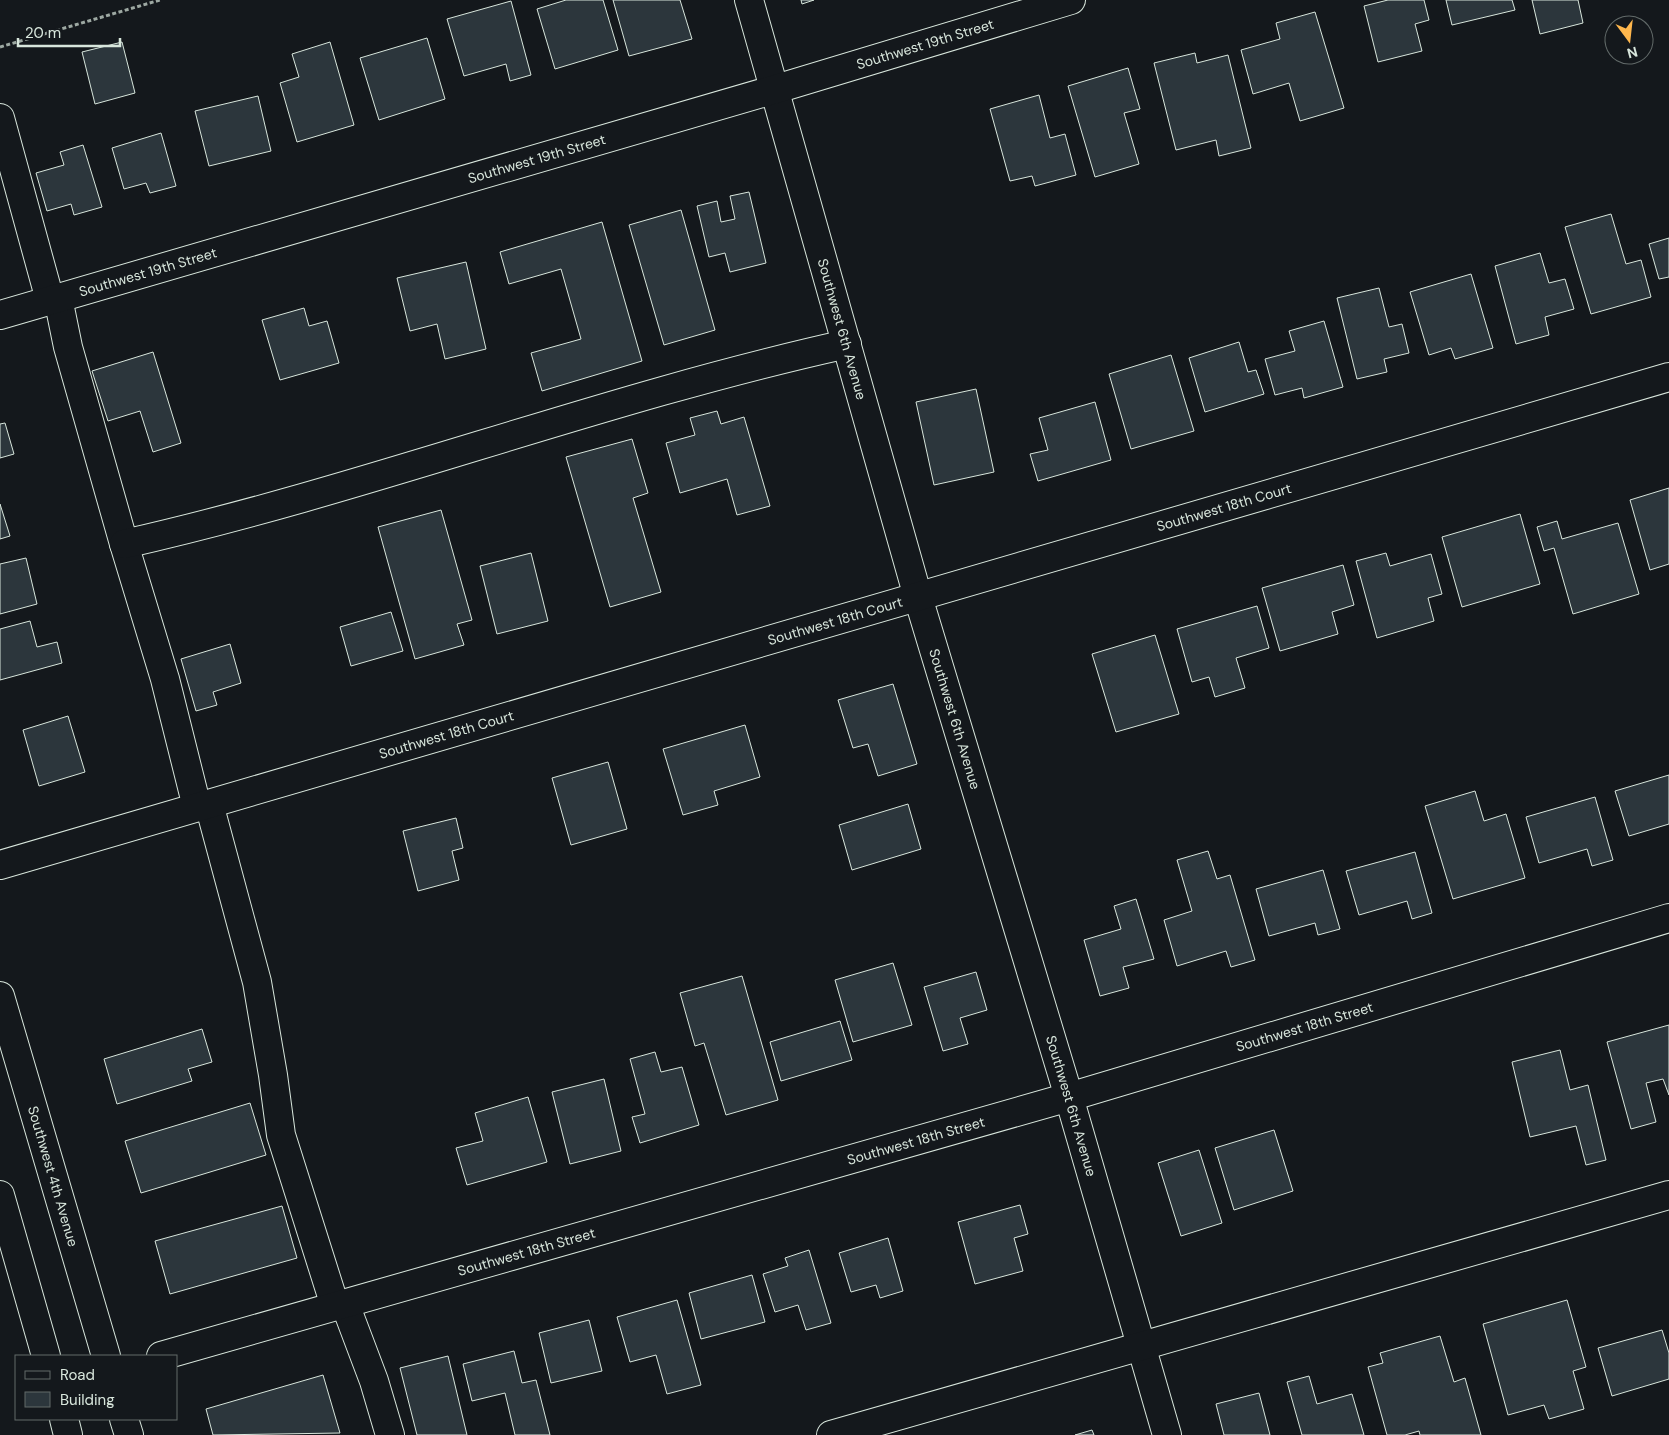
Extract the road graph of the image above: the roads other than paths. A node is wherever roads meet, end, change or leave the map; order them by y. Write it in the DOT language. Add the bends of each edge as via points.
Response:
graph roads {
  1 [pos="749,0"];
  2 [pos="1071,0"];
  3 [pos="776,89"];
  4 [pos="0,118"];
  5 [pos="54,299"];
  6 [pos="0,315"];
  7 [pos="847,344"];
  8 [pos="1669,377"];
  9 [pos="124,544"];
  10 [pos="918,596"];
  11 [pos="203,806"];
  12 [pos="0,865"];
  13 [pos="1669,918"];
  14 [pos="0,996"];
  15 [pos="1070,1097"];
  16 [pos="0,1195"];
  17 [pos="1669,1195"];
  18 [pos="340,1305"];
  19 [pos="1142,1346"];
  20 [pos="46,1355"];
  21 [pos="106,1355"];
  22 [pos="165,1355"];
  23 [pos="64,1420"];
  24 [pos="124,1420"];
  25 [pos="68,1435"];
  26 [pos="129,1435"];
  27 [pos="390,1435"];
  28 [pos="830,1435"];
  29 [pos="1167,1435"];
  1 -- 3 [label="street, Southwest 6th Avenue"];
  2 -- 3 [label="street, Southwest 19th Street"];
  3 -- 5 [label="street, Southwest 19th Street"];
  3 -- 7 [label="street, Southwest 6th Avenue"];
  4 -- 5 [label="street"];
  5 -- 6 [label="street, Southwest 19th Street"];
  5 -- 9 [label="street"];
  7 -- 9 [label="street" via="729,372 288,503"];
  7 -- 10 [label="street, Southwest 6th Avenue"];
  8 -- 10 [label="street, Southwest 18th Court"];
  9 -- 11 [label="street"];
  10 -- 11 [label="street, Southwest 18th Court"];
  10 -- 15 [label="street, Southwest 6th Avenue"];
  11 -- 12 [label="street, Southwest 18th Court"];
  11 -- 18 [label="street" via="257,982 281,1135"];
  13 -- 15 [label="street, Southwest 18th Street"];
  14 -- 21 [label="street, Southwest 4th Avenue"];
  15 -- 18 [label="street, Southwest 18th Street"];
  15 -- 19 [label="street, Southwest 6th Avenue"];
  16 -- 20 [label="street"];
  17 -- 19 [label="street"];
  18 -- 22 [label="street, Southwest 18th Street"];
  18 -- 27 [label="street" via="374,1381"];
  19 -- 28 [label="street"];
  19 -- 29 [label="street, Southwest 6th Avenue"];
  23 -- 25 [label="street"];
  24 -- 26 [label="street"];
}
